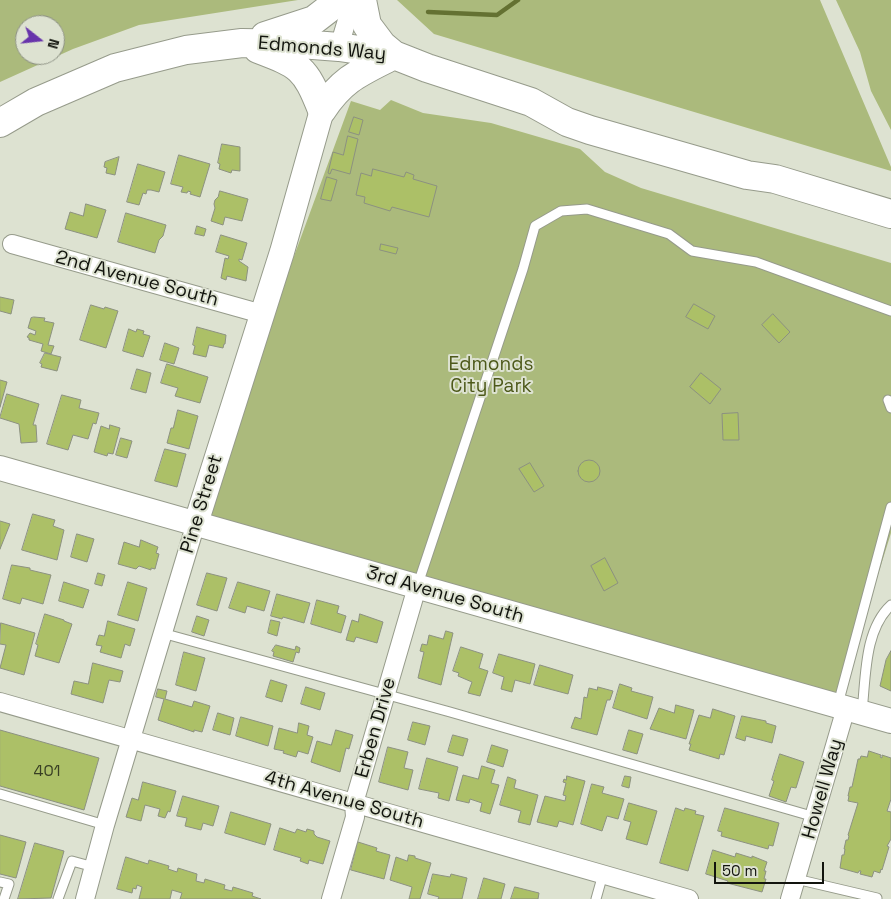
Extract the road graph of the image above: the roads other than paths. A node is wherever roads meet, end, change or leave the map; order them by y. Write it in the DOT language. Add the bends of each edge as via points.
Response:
graph roads {
  1 [pos="340,0"];
  2 [pos="353,0"];
  3 [pos="362,0"];
  4 [pos="242,43"];
  5 [pos="339,47"];
  6 [pos="394,55"];
  7 [pos="427,68"];
  8 [pos="322,110"];
  9 [pos="0,123"];
  10 [pos="891,214"];
  11 [pos="891,225"];
  12 [pos="12,244"];
  13 [pos="891,310"];
  14 [pos="262,314"];
  15 [pos="0,468"];
  16 [pos="891,507"];
  17 [pos="196,523"];
  18 [pos="417,587"];
  19 [pos="891,605"];
  20 [pos="162,634"];
  21 [pos="386,694"];
  22 [pos="0,702"];
  23 [pos="849,709"];
  24 [pos="891,721"];
  25 [pos="131,739"];
  26 [pos="0,794"];
  27 [pos="354,803"];
  28 [pos="815,817"];
  29 [pos="105,826"];
  30 [pos="94,866"];
  31 [pos="603,874"];
  32 [pos="796,879"];
  33 [pos="0,882"];
  34 [pos="877,898"];
  35 [pos="4,899"];
  36 [pos="58,899"];
  37 [pos="85,899"];
  38 [pos="331,899"];
  39 [pos="596,899"];
  40 [pos="689,899"];
  41 [pos="790,899"];
  1 -- 4 [label="main road" via="314,20"];
  2 -- 5 [label="street"];
  3 -- 6 [label="main road" via="367,26"];
  4 -- 5 [label="main road, Edmonds Way"];
  4 -- 8 [label="main road" via="290,61 305,74"];
  4 -- 9 [label="main road, Edmonds Way" via="186,50 115,68 36,102"];
  5 -- 6 [label="main road, Edmonds Way"];
  6 -- 7 [label="main road, Edmonds Way"];
  6 -- 8 [label="main road" via="347,80"];
  7 -- 10 [label="main road, Edmonds Way" via="531,102 573,107 746,161 775,179"];
  7 -- 11 [label="main road" via="513,114"];
  8 -- 14 [label="street, Pine Street"];
  12 -- 14 [label="street, 2nd Avenue South"];
  13 -- 18 [label="lane" via="756,262 692,251 669,234 587,209 561,211 535,226"];
  14 -- 17 [label="street, Pine Street"];
  15 -- 17 [label="street, 3rd Avenue South"];
  16 -- 23 [label="lane"];
  17 -- 18 [label="street, 3rd Avenue South"];
  17 -- 20 [label="street, Pine Street"];
  18 -- 21 [label="street, Erben Drive"];
  18 -- 23 [label="street, 3rd Avenue South"];
  19 -- 23 [label="lane" via="877,624"];
  20 -- 21 [label="lane"];
  20 -- 25 [label="street, Pine Street"];
  21 -- 27 [label="street, Erben Drive"];
  21 -- 28 [label="lane"];
  22 -- 25 [label="street, 4th Avenue South"];
  23 -- 24 [label="street, 3rd Avenue South"];
  23 -- 28 [label="street, Howell Way"];
  25 -- 27 [label="street, 4th Avenue South"];
  25 -- 29 [label="street, Pine Street"];
  26 -- 29 [label="lane"];
  27 -- 31 [label="street, 4th Avenue South"];
  27 -- 38 [label="street, Erben Drive" via="355,817"];
  28 -- 32 [label="street, Howell Way"];
  29 -- 30 [label="street, Pine Street"];
  30 -- 36 [label="lane" via="72,861"];
  30 -- 37 [label="street, Pine Street"];
  31 -- 39 [label="lane"];
  31 -- 40 [label="street, 4th Avenue South"];
  32 -- 34 [label="lane"];
  32 -- 41 [label="street, Howell Way"];
  33 -- 35 [label="lane" via="8,884"];
}
